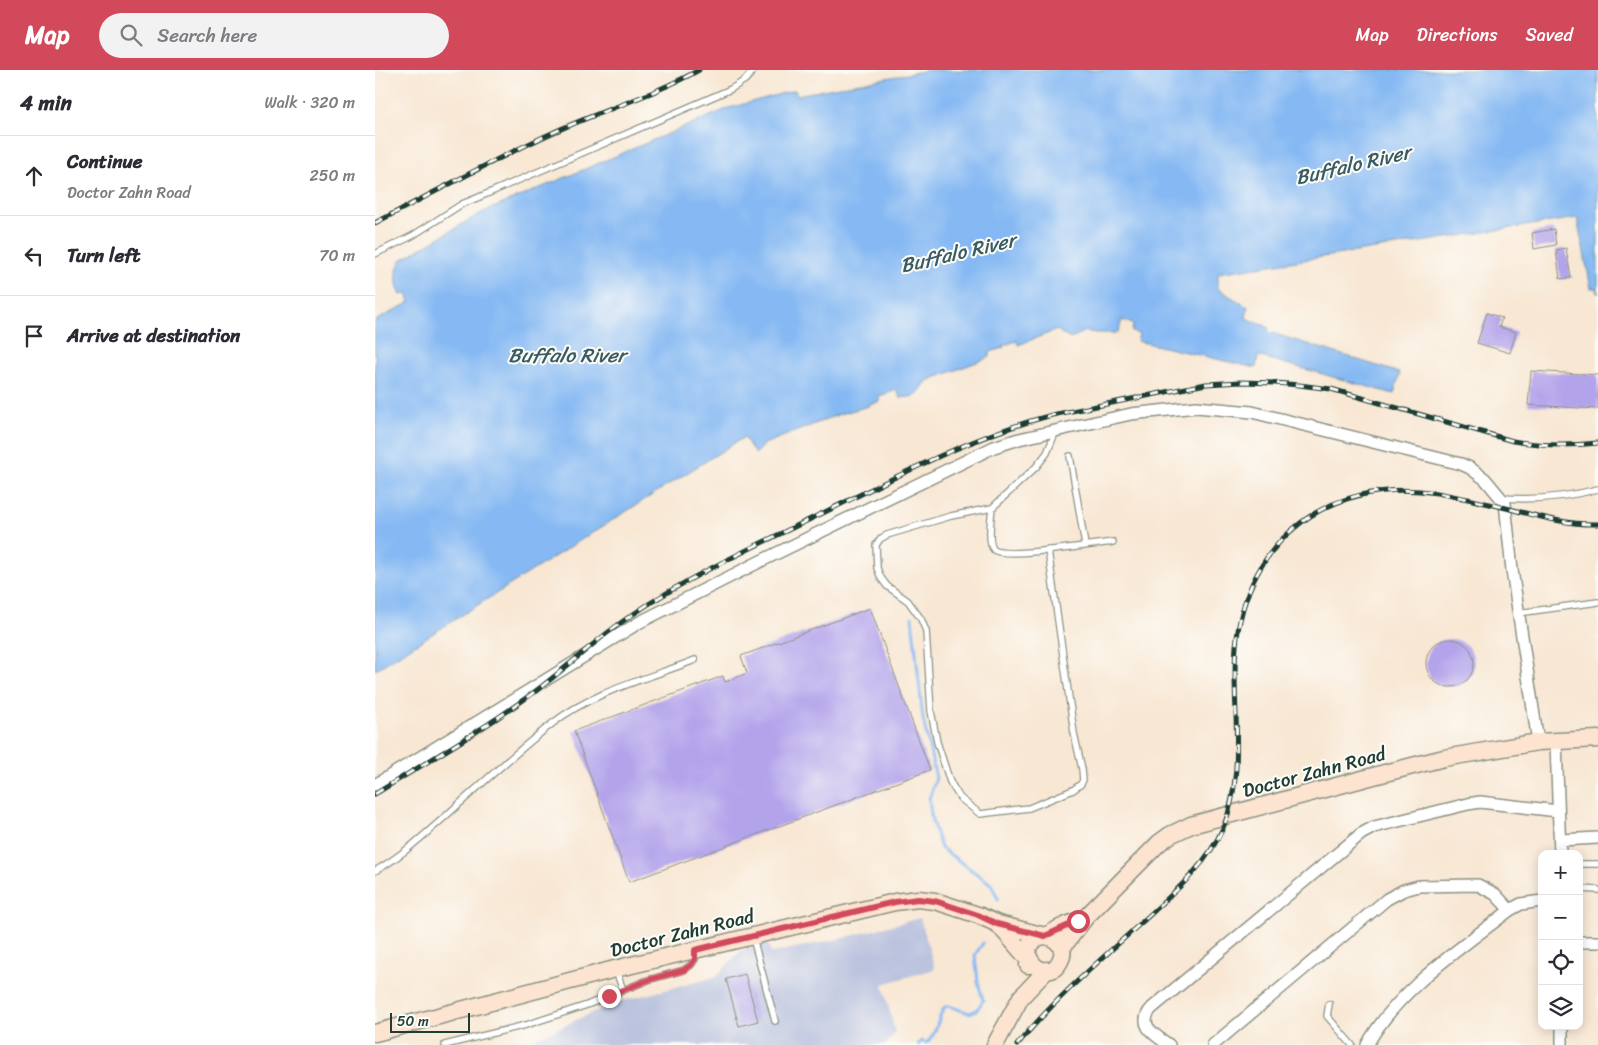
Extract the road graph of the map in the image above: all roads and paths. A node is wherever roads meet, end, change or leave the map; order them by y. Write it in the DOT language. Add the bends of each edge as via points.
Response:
graph roads {
  1 [pos="754,70"];
  2 [pos="375,254"];
  3 [pos="1056,431"];
  4 [pos="1070,456"];
  5 [pos="1598,489"];
  6 [pos="1502,498"];
  7 [pos="992,508"];
  8 [pos="1113,542"];
  9 [pos="1085,545"];
  10 [pos="1048,550"];
  11 [pos="1598,602"];
  12 [pos="1518,613"];
  13 [pos="695,660"];
  14 [pos="1595,737"];
  15 [pos="1538,742"];
  16 [pos="1556,742"];
  17 [pos="375,785"];
  18 [pos="1558,811"];
  19 [pos="1598,838"];
  20 [pos="1560,840"];
  21 [pos="1560,850"];
  22 [pos="1583,864"];
  23 [pos="1598,864"];
  24 [pos="375,871"];
  25 [pos="1583,889"];
  26 [pos="1598,890"];
  27 [pos="1538,902"];
  28 [pos="1510,910"];
  29 [pos="1085,918"];
  30 [pos="997,924"];
  31 [pos="753,936"];
  32 [pos="1045,936"];
  33 [pos="1583,942"];
  34 [pos="1598,942"];
  35 [pos="1062,948"];
  36 [pos="695,950"];
  37 [pos="1029,960"];
  38 [pos="615,969"];
  39 [pos="1047,970"];
  40 [pos="623,990"];
  41 [pos="1021,997"];
  42 [pos="1329,1004"];
  43 [pos="775,1020"];
  44 [pos="1562,1030"];
  45 [pos="375,1034"];
  46 [pos="445,1045"];
  47 [pos="995,1045"];
  48 [pos="1169,1045"];
  49 [pos="1213,1045"];
  50 [pos="1352,1045"];
  51 [pos="1367,1045"];
  52 [pos="1562,1045"];
  1 -- 2 [label="lane" via="731,89 462,204 412,236"];
  3 -- 6 [label="street" via="1131,414 1196,407 1251,412 1461,464 1478,473"];
  3 -- 7 [label="lane" via="1047,453 1036,467"];
  3 -- 17 [label="street" via="994,447 707,588 617,635"];
  4 -- 9 [label="lane"];
  5 -- 6 [label="lane" via="1521,499"];
  6 -- 12 [label="street" via="1507,508"];
  7 -- 10 [label="lane" via="990,536 994,550 1003,553"];
  7 -- 10 [label="lane" via="887,535 880,539 876,554 881,578 912,605 926,631 931,711 937,742 950,782 960,798 980,814 1029,808 1073,790 1083,780"];
  8 -- 9 [label="lane"];
  9 -- 10 [label="lane"];
  11 -- 12 [label="lane"];
  12 -- 15 [label="street"];
  13 -- 24 [label="lane" via="640,679 570,711 405,852"];
  14 -- 16 [label="street, Doctor Zahn Road"];
  15 -- 16 [label="street, Doctor Zahn Road"];
  15 -- 29 [label="street, Doctor Zahn Road" via="1445,758 1191,826 1159,843"];
  16 -- 18 [label="street"];
  18 -- 20 [label="street"];
  18 -- 48 [label="street" via="1489,802 1468,804 1374,827 1361,834 1152,1008 1145,1016 1147,1026"];
  19 -- 20 [label="street"];
  20 -- 21 [label="street"];
  22 -- 23 [label="lane"];
  25 -- 26 [label="lane"];
  27 -- 28 [label="street" via="1521,904"];
  28 -- 49 [label="street" via="1495,894 1479,885 1419,886 1404,890 1387,898"];
  28 -- 51 [label="street" via="1413,987 1381,1023"];
  29 -- 32 [label="street, Doctor Zahn Road"];
  29 -- 35 [label="street, Doctor Zahn Road"];
  30 -- 31 [label="street, Doctor Zahn Road" via="952,906 918,899"];
  30 -- 32 [label="street, Doctor Zahn Road"];
  30 -- 37 [label="street, Doctor Zahn Road"];
  31 -- 36 [label="street, Doctor Zahn Road"];
  31 -- 43 [label="lane"];
  32 -- 35 [label="street, Doctor Zahn Road" via="1052,937"];
  32 -- 37 [label="street, Doctor Zahn Road" via="1032,942"];
  33 -- 34 [label="street"];
  35 -- 39 [label="street, Doctor Zahn Road" via="1059,963"];
  36 -- 38 [label="street, Doctor Zahn Road"];
  36 -- 40 [label="lane" via="695,959 684,970"];
  37 -- 39 [label="street, Doctor Zahn Road" via="1040,970"];
  37 -- 41 [label="street"];
  38 -- 40 [label="lane"];
  38 -- 45 [label="street, Doctor Zahn Road"];
  39 -- 41 [label="street"];
  40 -- 46 [label="lane" via="526,1025"];
  41 -- 47 [label="street"];
  42 -- 50 [label="lane" via="1327,1016"];
  44 -- 52 [label="street"];
}
